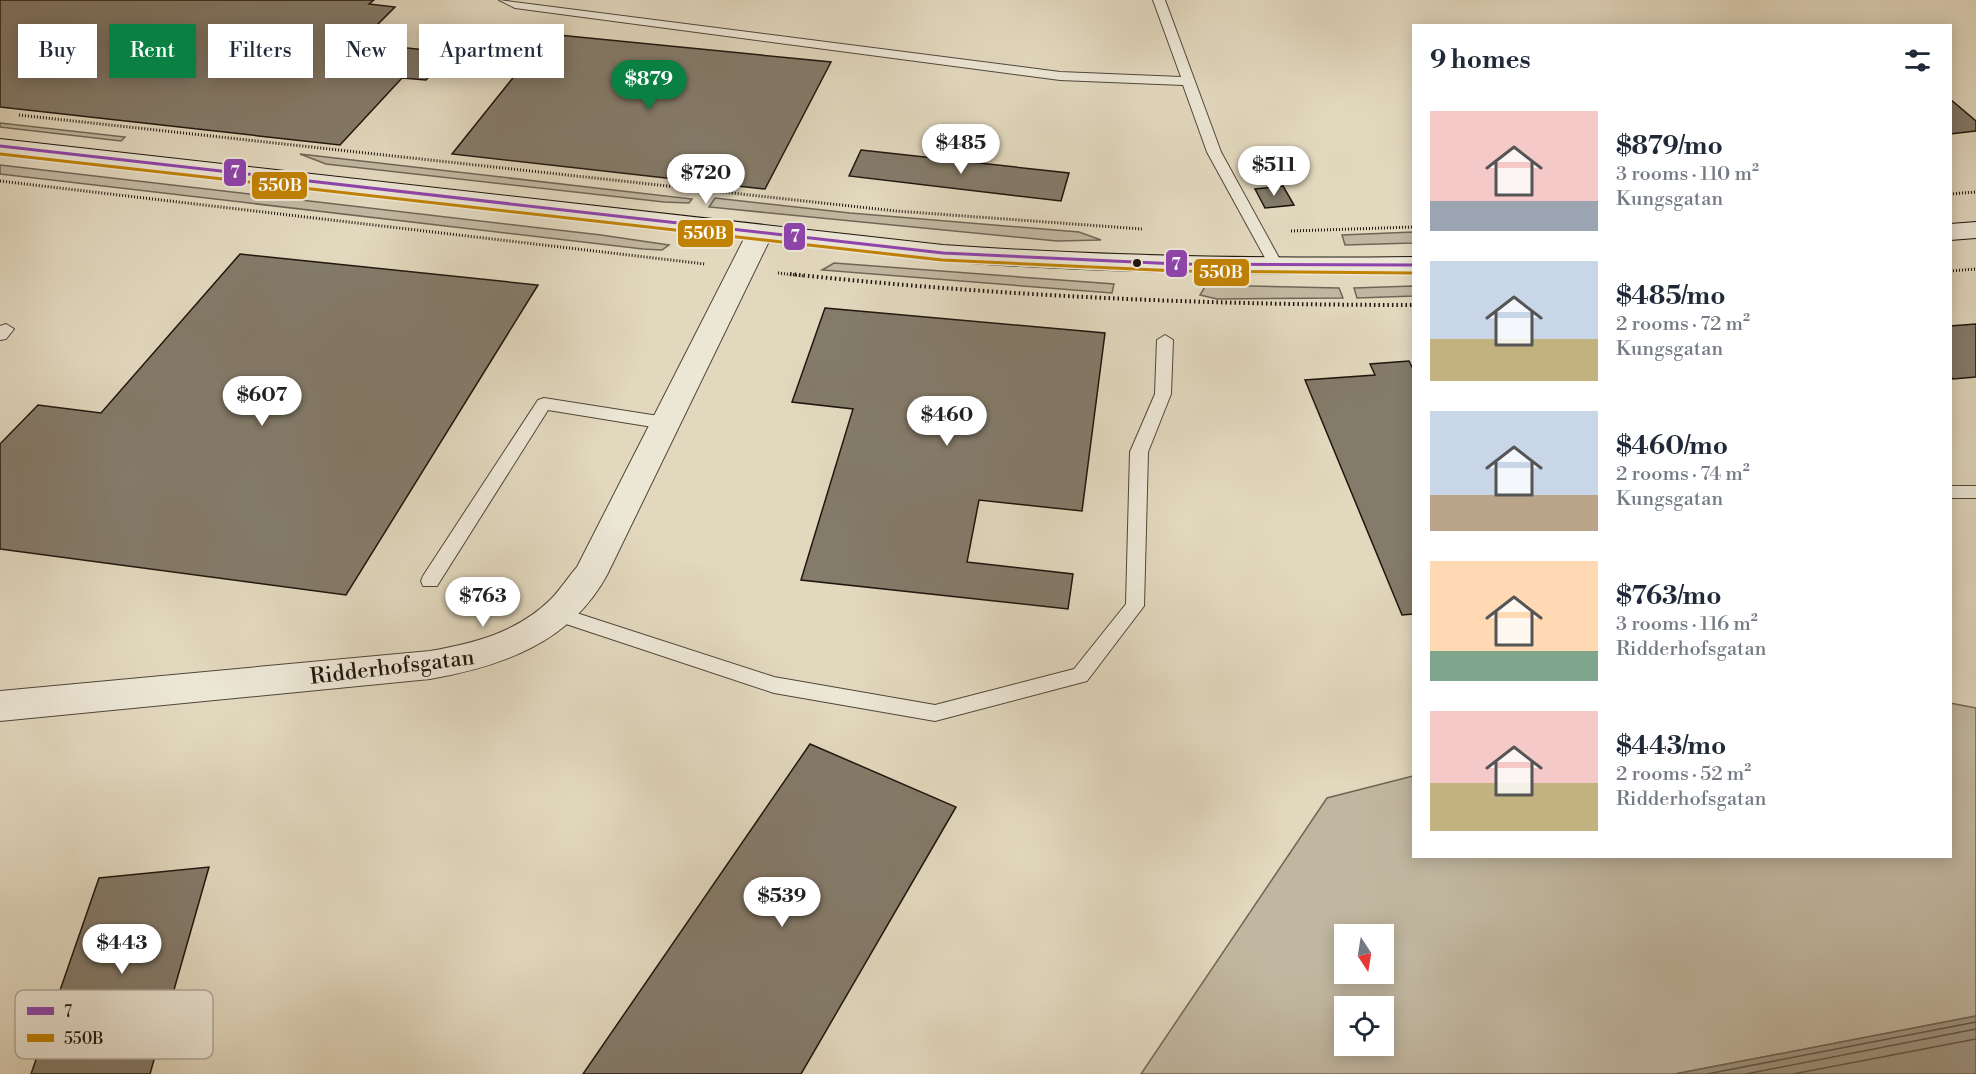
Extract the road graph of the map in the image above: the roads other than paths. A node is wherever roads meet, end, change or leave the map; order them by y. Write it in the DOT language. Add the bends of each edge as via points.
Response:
graph roads {
  1 [pos="505,0"];
  2 [pos="1159,0"];
  3 [pos="1187,81"];
  4 [pos="0,146"];
  5 [pos="1976,230"];
  6 [pos="1952,232"];
  7 [pos="760,233"];
  8 [pos="1412,265"];
  9 [pos="1277,267"];
  10 [pos="1165,340"];
  11 [pos="665,423"];
  12 [pos="1952,492"];
  13 [pos="1976,492"];
  14 [pos="430,580"];
  15 [pos="558,614"];
  16 [pos="0,706"];
  1 -- 3 [label="lane" via="1060,76"];
  2 -- 3 [label="lane"];
  3 -- 9 [label="lane" via="1214,152"];
  4 -- 7 [label="main road"];
  5 -- 6 [label="main road"];
  7 -- 9 [label="main road" via="1068,262"];
  7 -- 11 [label="main road, Ridderhofsgatan"];
  8 -- 9 [label="main road"];
  10 -- 15 [label="lane" via="1163,394 1139,452 1135,606 1080,675 935,713 774,685"];
  11 -- 14 [label="lane" via="544,404"];
  11 -- 15 [label="main road, Ridderhofsgatan" via="590,575"];
  12 -- 13 [label="lane"];
  15 -- 16 [label="main road, Ridderhofsgatan" via="520,642 479,657"];
}
